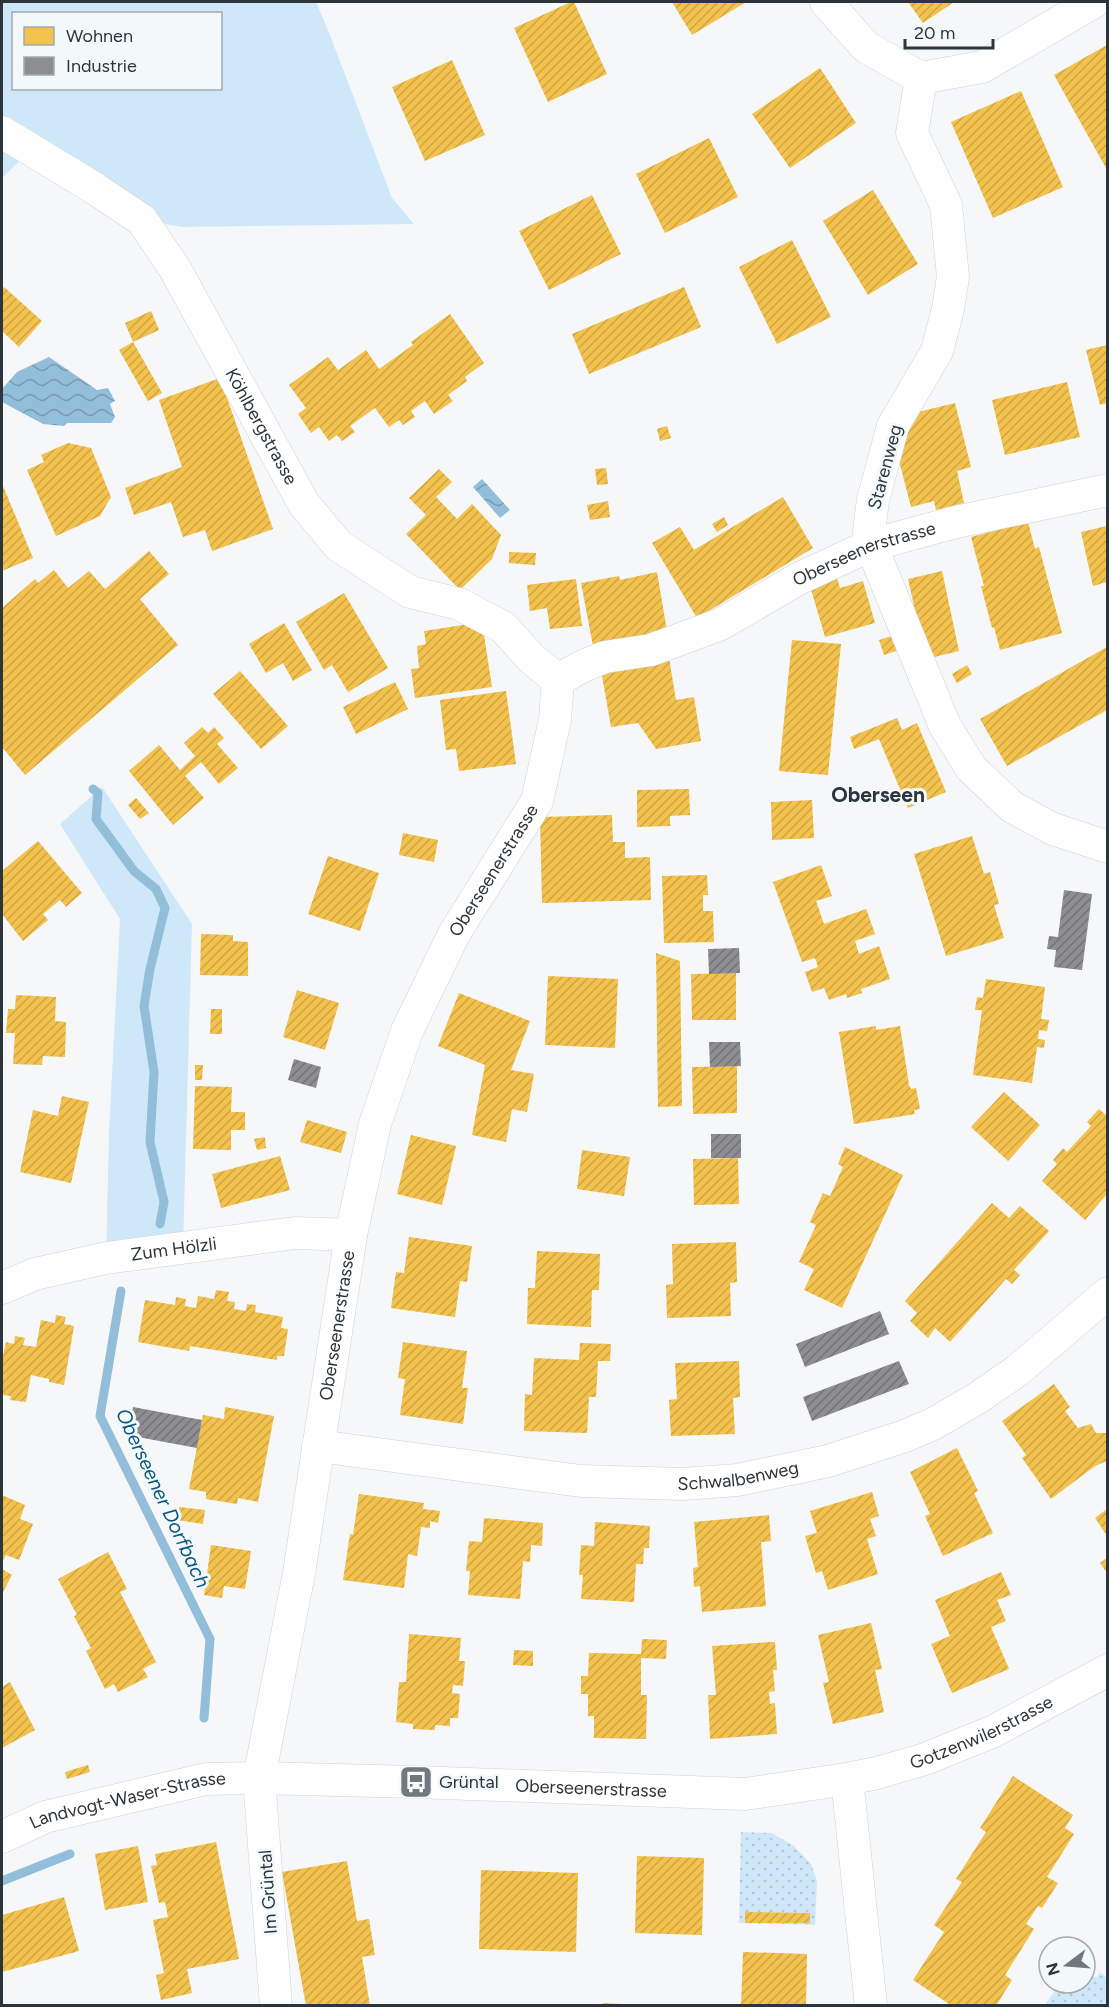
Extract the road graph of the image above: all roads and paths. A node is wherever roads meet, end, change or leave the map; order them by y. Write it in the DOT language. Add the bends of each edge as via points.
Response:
graph roads {
  1 [pos="826,2"];
  2 [pos="1094,2"];
  3 [pos="921,78"];
  4 [pos="2,132"];
  5 [pos="1107,490"];
  6 [pos="871,545"];
  7 [pos="558,680"];
  8 [pos="1107,847"];
  9 [pos="351,1235"];
  10 [pos="2,1288"];
  11 [pos="1107,1293"];
  12 [pos="318,1446"];
  13 [pos="1107,1670"];
  14 [pos="259,1778"];
  15 [pos="847,1779"];
  16 [pos="2,1837"];
  17 [pos="276,2006"];
  18 [pos="871,2006"];
  1 -- 3 [label="street" via="866,47"];
  2 -- 3 [label="street" via="982,67"];
  3 -- 6 [label="street, Starenweg" via="912,133 946,205 953,277 937,351 893,426 873,500"];
  4 -- 7 [label="street, Köhlbergstrasse" via="142,220 175,269 304,504 339,546 410,592 459,604 503,627"];
  5 -- 6 [label="street, Oberseenerstrasse" via="956,522"];
  6 -- 7 [label="street, Oberseenerstrasse" via="798,579 721,624 651,650 605,657"];
  6 -- 8 [label="street, Starenweg" via="945,726 971,768 1012,807 1053,829"];
  7 -- 9 [label="street, Oberseenerstrasse" via="555,720 537,801 454,934 407,1031 375,1124"];
  9 -- 10 [label="street, Zum Hölzli" via="295,1233 106,1258 35,1274"];
  9 -- 12 [label="street, Oberseenerstrasse"];
  11 -- 12 [label="street, Schwalbenweg" via="1017,1371 933,1424 828,1461 769,1474 683,1484 581,1481"];
  12 -- 14 [label="street, Oberseenerstrasse" via="299,1573"];
  13 -- 15 [label="street, Gotzenwilerstrasse" via="994,1731 926,1759"];
  14 -- 15 [label="street, Oberseenerstrasse" via="745,1794"];
  14 -- 16 [label="street, Landvogt-Waser-Strasse" via="206,1779 45,1817"];
  14 -- 17 [label="street, Im Grüntal"];
  15 -- 18 [label="street"];
}
